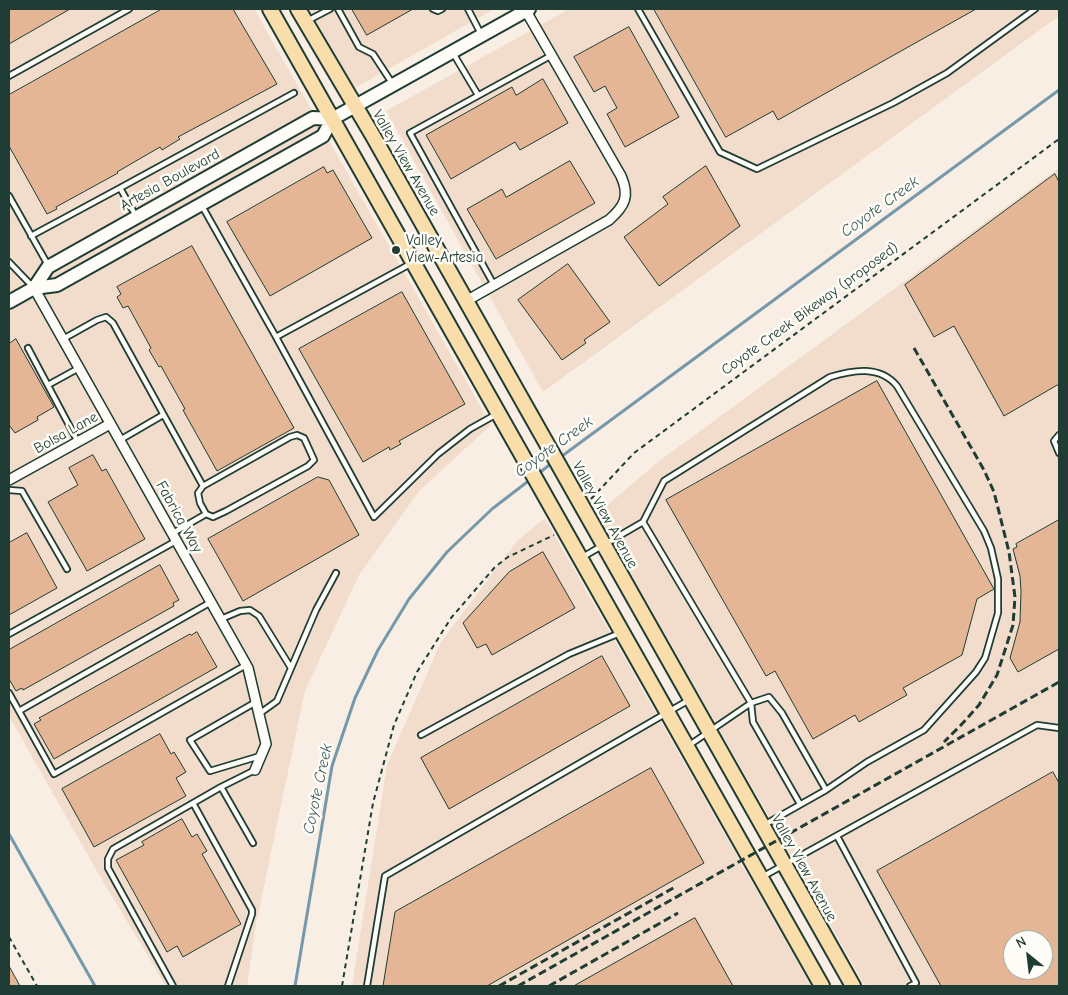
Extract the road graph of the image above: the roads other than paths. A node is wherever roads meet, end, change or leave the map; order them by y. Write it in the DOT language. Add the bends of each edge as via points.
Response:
graph roads {
  1 [pos="129,9"];
  2 [pos="270,9"];
  3 [pos="298,9"];
  4 [pos="330,9"];
  5 [pos="338,9"];
  6 [pos="433,9"];
  7 [pos="442,9"];
  8 [pos="468,9"];
  9 [pos="638,9"];
  10 [pos="1035,9"];
  11 [pos="527,10"];
  12 [pos="306,22"];
  13 [pos="482,35"];
  14 [pos="453,52"];
  15 [pos="552,55"];
  16 [pos="9,76"];
  17 [pos="393,85"];
  18 [pos="294,93"];
  19 [pos="478,95"];
  20 [pos="355,107"];
  21 [pos="332,119"];
  22 [pos="120,188"];
  23 [pos="9,196"];
  24 [pos="201,205"];
  25 [pos="137,217"];
  26 [pos="32,236"];
  27 [pos="9,262"];
  28 [pos="413,262"];
  29 [pos="48,266"];
  30 [pos="494,285"];
  31 [pos="34,288"];
  32 [pos="466,301"];
  33 [pos="9,302"];
  34 [pos="276,337"];
  35 [pos="63,339"];
  36 [pos="28,348"];
  37 [pos="79,368"];
  38 [pos="48,385"];
  39 [pos="499,413"];
  40 [pos="163,415"];
  41 [pos="110,424"];
  42 [pos="1059,435"];
  43 [pos="120,440"];
  44 [pos="78,442"];
  45 [pos="1059,453"];
  46 [pos="9,480"];
  47 [pos="202,486"];
  48 [pos="9,490"];
  49 [pos="206,514"];
  50 [pos="643,522"];
  51 [pos="175,536"];
  52 [pos="603,545"];
  53 [pos="580,559"];
  54 [pos="67,570"];
  55 [pos="336,573"];
  56 [pos="211,602"];
  57 [pos="221,619"];
  58 [pos="622,632"];
  59 [pos="9,634"];
  60 [pos="246,665"];
  61 [pos="291,668"];
  62 [pos="9,692"];
  63 [pos="690,699"];
  64 [pos="256,702"];
  65 [pos="751,703"];
  66 [pos="19,711"];
  67 [pos="667,713"];
  68 [pos="259,714"];
  69 [pos="1059,728"];
  70 [pos="709,733"];
  71 [pos="421,735"];
  72 [pos="686,747"];
  73 [pos="261,755"];
  74 [pos="255,770"];
  75 [pos="221,787"];
  76 [pos="826,790"];
  77 [pos="194,803"];
  78 [pos="800,804"];
  79 [pos="762,826"];
  80 [pos="837,836"];
  81 [pos="252,844"];
  82 [pos="784,864"];
  83 [pos="761,878"];
  84 [pos="173,986"];
  85 [pos="228,986"];
  86 [pos="367,986"];
  87 [pos="822,986"];
  88 [pos="853,986"];
  89 [pos="910,986"];
  1 -- 16 [label="lane"];
  2 -- 21 [label="main road"];
  3 -- 12 [label="main road, Valley View Avenue"];
  4 -- 12 [label="lane"];
  5 -- 17 [label="lane" via="359,47 373,54"];
  6 -- 7 [label="lane"];
  8 -- 13 [label="lane"];
  9 -- 10 [label="lane" via="720,152 757,169 947,73"];
  11 -- 13 [label="main road, Artesia Boulevard"];
  11 -- 15 [label="street"];
  12 -- 20 [label="main road, Valley View Avenue"];
  13 -- 14 [label="main road, Artesia Boulevard"];
  14 -- 17 [label="main road, Artesia Boulevard"];
  14 -- 19 [label="lane"];
  15 -- 19 [label="lane"];
  15 -- 30 [label="street" via="621,176 626,187 623,204 609,220"];
  17 -- 20 [label="main road, Artesia Boulevard"];
  18 -- 22 [label="lane"];
  19 -- 30 [label="lane" via="410,133"];
  20 -- 21 [label="main road, Artesia Boulevard"];
  20 -- 32 [label="main road, Valley View Avenue"];
  21 -- 24 [label="main road, Artesia Boulevard" via="323,136"];
  21 -- 25 [label="main road, Artesia Boulevard" via="313,118"];
  21 -- 28 [label="main road"];
  22 -- 25 [label="lane"];
  22 -- 26 [label="lane"];
  23 -- 26 [label="lane"];
  24 -- 31 [label="main road, Artesia Boulevard" via="57,285"];
  24 -- 34 [label="lane"];
  25 -- 29 [label="main road, Artesia Boulevard"];
  26 -- 29 [label="lane"];
  27 -- 31 [label="lane"];
  28 -- 34 [label="lane"];
  28 -- 39 [label="main road"];
  29 -- 31 [label="main road, Artesia Boulevard"];
  30 -- 32 [label="street"];
  31 -- 33 [label="main road, Artesia Boulevard"];
  31 -- 35 [label="street, Fabrica Way"];
  32 -- 52 [label="main road, Valley View Avenue"];
  34 -- 39 [label="lane" via="374,517 438,454 470,429"];
  35 -- 37 [label="street, Fabrica Way"];
  35 -- 40 [label="lane" via="106,317"];
  36 -- 38 [label="lane"];
  37 -- 38 [label="lane"];
  37 -- 41 [label="street, Fabrica Way"];
  38 -- 44 [label="lane"];
  39 -- 53 [label="main road"];
  40 -- 43 [label="lane"];
  40 -- 47 [label="lane"];
  41 -- 43 [label="street, Fabrica Way"];
  41 -- 44 [label="street, Bolsa Lane"];
  42 -- 45 [label="lane" via="1054,441"];
  43 -- 51 [label="street, Fabrica Way"];
  44 -- 46 [label="street, Bolsa Lane"];
  47 -- 49 [label="lane" via="198,493"];
  47 -- 49 [label="lane" via="290,437 304,438 314,460 226,511 213,517"];
  48 -- 54 [label="lane" via="22,491"];
  49 -- 51 [label="lane"];
  50 -- 52 [label="lane"];
  50 -- 65 [label="lane"];
  50 -- 76 [label="lane" via="664,481 830,377 848,371 872,371 886,376 897,386 984,532 998,579 998,613 985,658 924,730 866,762"];
  51 -- 56 [label="street, Fabrica Way"];
  51 -- 59 [label="lane"];
  52 -- 53 [label="lane"];
  52 -- 63 [label="main road, Valley View Avenue"];
  53 -- 58 [label="main road"];
  55 -- 61 [label="lane"];
  56 -- 57 [label="street, Fabrica Way"];
  56 -- 66 [label="lane"];
  57 -- 60 [label="street, Fabrica Way"];
  57 -- 61 [label="lane" via="250,610 259,616"];
  58 -- 67 [label="main road"];
  58 -- 71 [label="lane" via="569,654"];
  60 -- 64 [label="street, Fabrica Way"];
  60 -- 66 [label="lane" via="54,774"];
  61 -- 68 [label="lane" via="277,701"];
  62 -- 66 [label="lane"];
  63 -- 67 [label="lane"];
  63 -- 70 [label="main road, Valley View Avenue"];
  64 -- 68 [label="street, Fabrica Way"];
  64 -- 73 [label="lane" via="190,740 210,771"];
  65 -- 70 [label="lane"];
  65 -- 76 [label="lane" via="769,697 782,713"];
  65 -- 78 [label="lane" via="753,722"];
  67 -- 72 [label="main road"];
  67 -- 86 [label="lane" via="385,876"];
  68 -- 73 [label="street, Fabrica Way" via="266,744"];
  69 -- 80 [label="lane" via="1037,725"];
  70 -- 72 [label="lane"];
  70 -- 79 [label="main road, Valley View Avenue"];
  72 -- 83 [label="main road"];
  73 -- 74 [label="street, Fabrica Way"];
  74 -- 75 [label="lane"];
  75 -- 77 [label="lane"];
  75 -- 81 [label="lane"];
  76 -- 78 [label="lane"];
  77 -- 84 [label="lane" via="114,849 107,863 112,878"];
  77 -- 85 [label="lane" via="252,910"];
  78 -- 79 [label="lane"];
  79 -- 82 [label="main road, Valley View Avenue"];
  80 -- 82 [label="lane"];
  80 -- 89 [label="lane" via="916,983"];
  82 -- 83 [label="lane"];
  82 -- 88 [label="main road, Valley View Avenue"];
  83 -- 87 [label="main road"];
}
